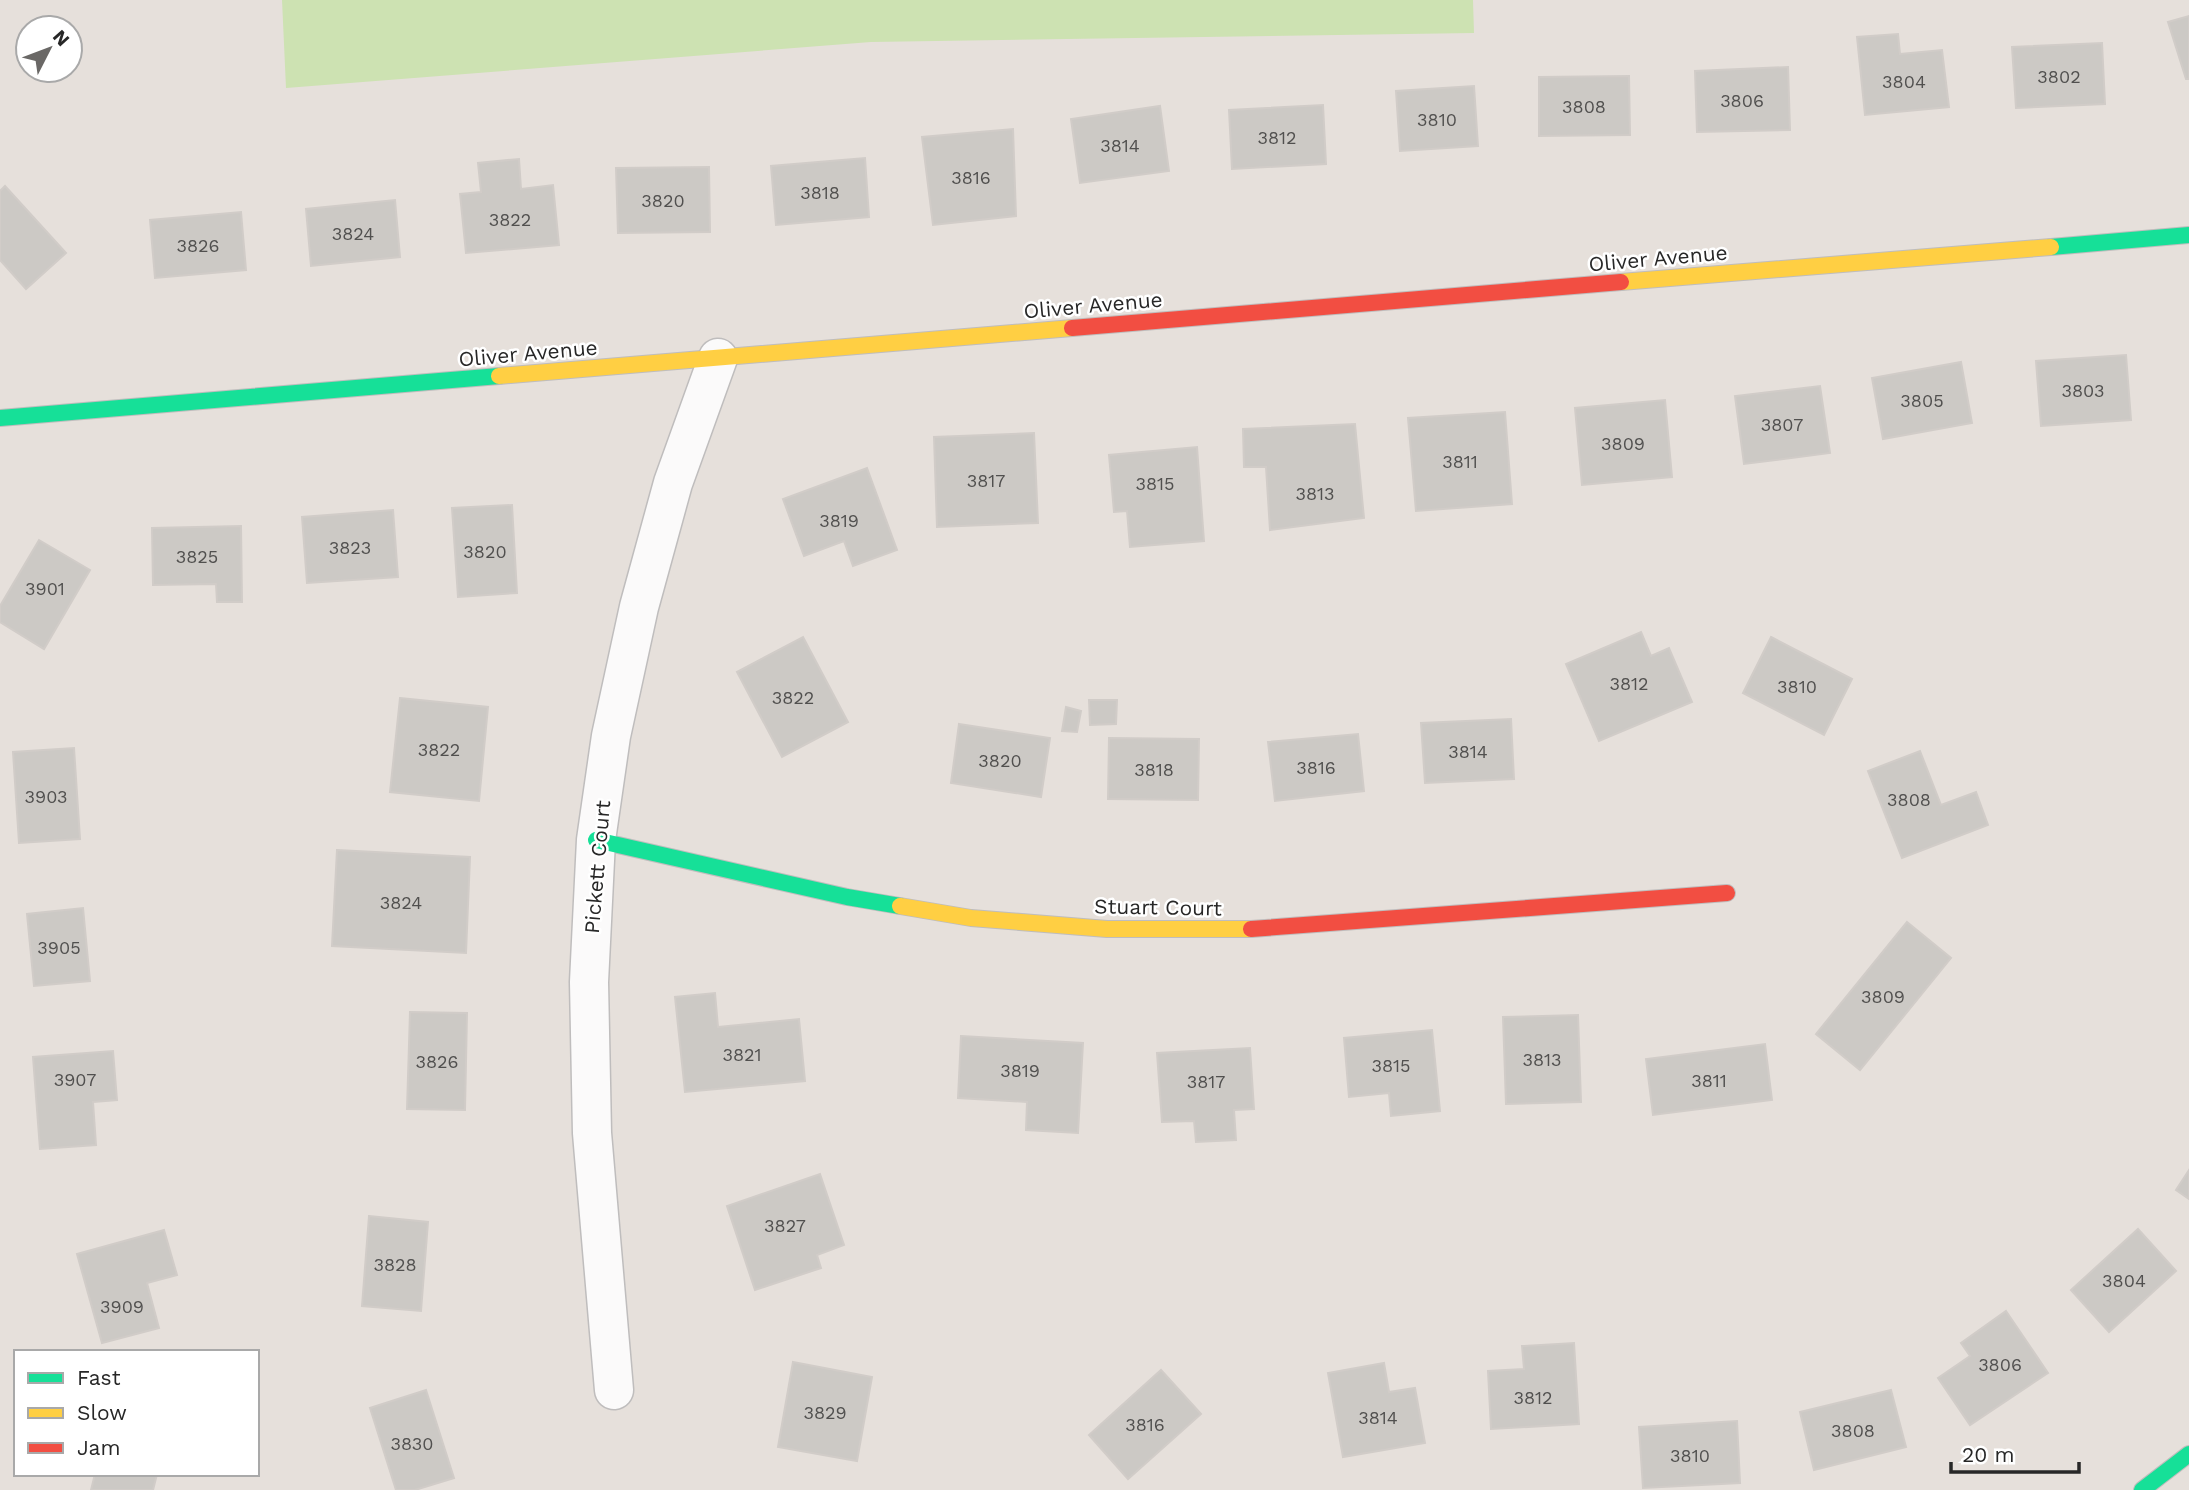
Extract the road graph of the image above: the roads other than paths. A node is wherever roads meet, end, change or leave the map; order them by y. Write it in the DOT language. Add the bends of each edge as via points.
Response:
graph roads {
  1 [pos="2189,234"];
  2 [pos="718,358"];
  3 [pos="0,418"];
  4 [pos="596,840"];
  5 [pos="1727,893"];
  6 [pos="614,1390"];
  7 [pos="2189,1454"];
  8 [pos="2142,1490"];
  1 -- 2 [label="street, Oliver Avenue"];
  2 -- 3 [label="street, Oliver Avenue"];
  2 -- 4 [label="street, Pickett Court" via="674,483 639,607 611,736"];
  4 -- 5 [label="street, Stuart Court" via="847,897 971,918 1107,929 1242,930"];
  4 -- 6 [label="street, Pickett Court" via="589,982 592,1133"];
  7 -- 8 [label="street"];
}
